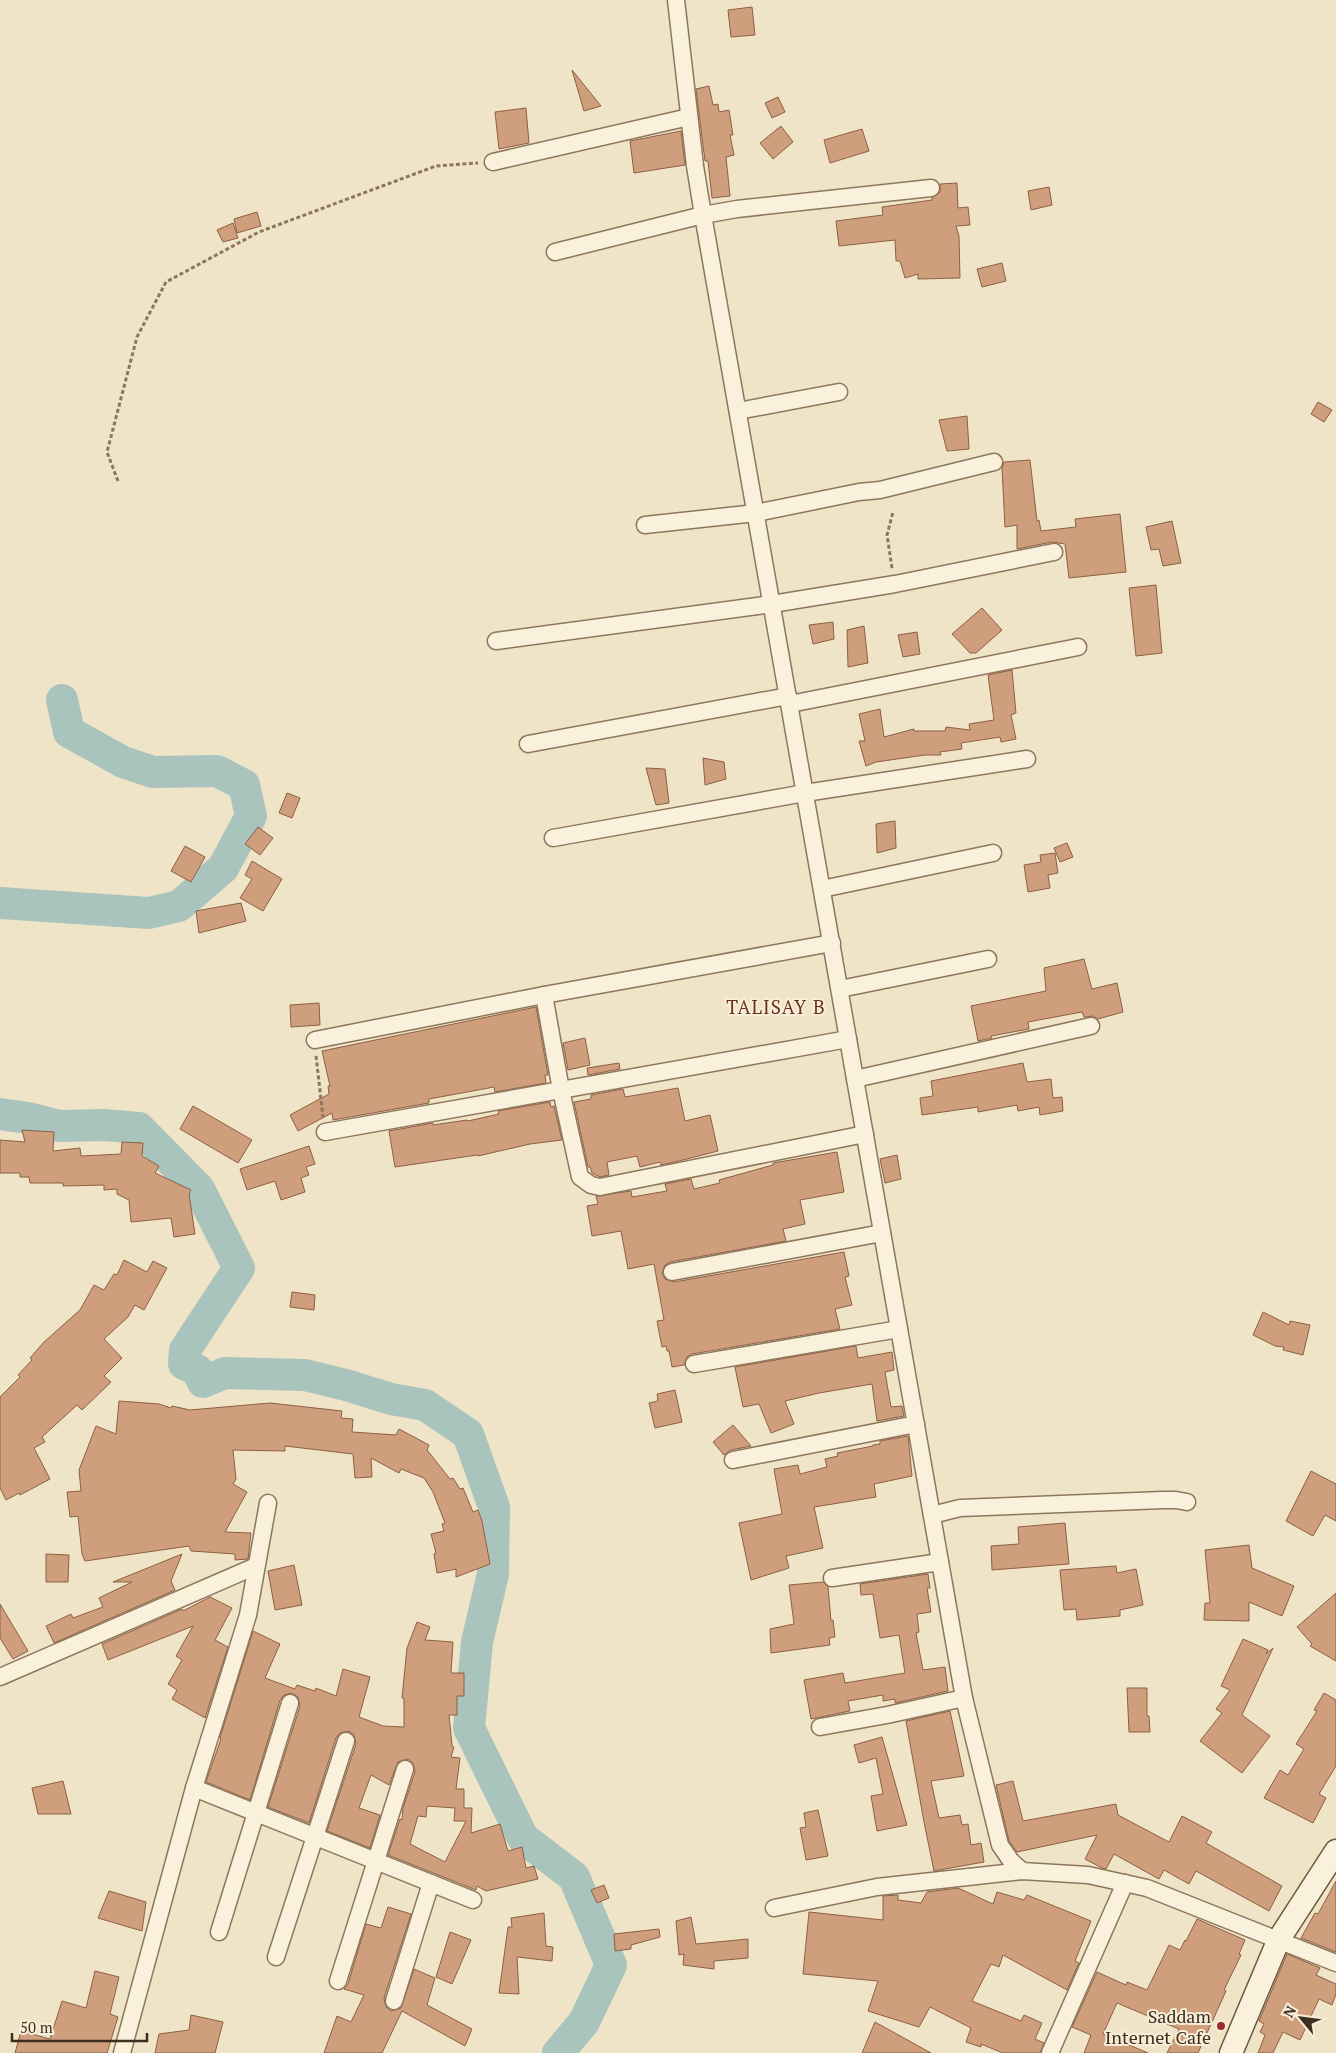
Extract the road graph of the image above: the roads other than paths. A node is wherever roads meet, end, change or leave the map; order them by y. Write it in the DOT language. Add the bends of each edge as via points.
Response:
graph roads {
  1 [pos="676,0"];
  2 [pos="689,118"];
  3 [pos="493,162"];
  4 [pos="930,188"];
  5 [pos="704,215"];
  6 [pos="555,252"];
  7 [pos="839,392"];
  8 [pos="738,411"];
  9 [pos="994,462"];
  10 [pos="756,513"];
  11 [pos="644,525"];
  12 [pos="1054,552"];
  13 [pos="772,604"];
  14 [pos="496,641"];
  15 [pos="1078,646"];
  16 [pos="789,700"];
  17 [pos="528,744"];
  18 [pos="1027,759"];
  19 [pos="805,793"];
  20 [pos="553,838"];
  21 [pos="993,854"];
  22 [pos="822,889"];
  23 [pos="832,943"];
  24 [pos="988,959"];
  25 [pos="840,989"];
  26 [pos="544,995"];
  27 [pos="1091,1026"];
  28 [pos="848,1039"];
  29 [pos="315,1040"];
  30 [pos="855,1079"];
  31 [pos="561,1090"];
  32 [pos="325,1132"];
  33 [pos="865,1134"];
  34 [pos="882,1233"];
  35 [pos="672,1272"];
  36 [pos="899,1329"];
  37 [pos="694,1364"];
  38 [pos="916,1424"];
  39 [pos="733,1460"];
  40 [pos="1188,1502"];
  41 [pos="268,1503"];
  42 [pos="932,1515"];
  43 [pos="940,1562"];
  44 [pos="256,1566"];
  45 [pos="832,1578"];
  46 [pos="0,1677"];
  47 [pos="964,1698"];
  48 [pos="290,1703"];
  49 [pos="820,1727"];
  50 [pos="346,1741"];
  51 [pos="405,1769"];
  52 [pos="194,1788"];
  53 [pos="255,1813"];
  54 [pos="314,1836"];
  55 [pos="1336,1851"];
  56 [pos="375,1860"];
  57 [pos="1022,1871"];
  58 [pos="431,1883"];
  59 [pos="1125,1883"];
  60 [pos="473,1900"];
  61 [pos="774,1908"];
  62 [pos="219,1932"];
  63 [pos="1279,1939"];
  64 [pos="276,1957"];
  65 [pos="1336,1963"];
  66 [pos="338,1981"];
  67 [pos="394,2001"];
  68 [pos="122,2053"];
  69 [pos="1050,2053"];
  70 [pos="1232,2053"];
  1 -- 2 [label="street"];
  2 -- 3 [label="street"];
  2 -- 5 [label="street"];
  4 -- 5 [label="street"];
  5 -- 6 [label="street"];
  5 -- 8 [label="street"];
  7 -- 8 [label="street"];
  8 -- 10 [label="street"];
  9 -- 10 [label="street" via="880,490"];
  10 -- 11 [label="street"];
  10 -- 13 [label="street"];
  12 -- 13 [label="street" via="895,584"];
  13 -- 14 [label="street"];
  13 -- 16 [label="street"];
  15 -- 16 [label="street"];
  16 -- 17 [label="street"];
  16 -- 19 [label="street"];
  18 -- 19 [label="street"];
  19 -- 20 [label="street"];
  19 -- 22 [label="street"];
  21 -- 22 [label="street"];
  22 -- 23 [label="street"];
  23 -- 25 [label="street"];
  23 -- 26 [label="street"];
  24 -- 25 [label="street"];
  25 -- 28 [label="street"];
  26 -- 29 [label="street"];
  26 -- 31 [label="street"];
  27 -- 30 [label="street"];
  28 -- 30 [label="street"];
  28 -- 31 [label="street"];
  30 -- 33 [label="street"];
  31 -- 32 [label="street"];
  31 -- 33 [label="street" via="580,1177 591,1186"];
  33 -- 34 [label="street"];
  34 -- 35 [label="street"];
  34 -- 36 [label="street"];
  36 -- 37 [label="street"];
  36 -- 38 [label="street"];
  38 -- 39 [label="street"];
  38 -- 42 [label="street"];
  40 -- 42 [label="street" via="1163,1500 970,1508"];
  41 -- 44 [label="street"];
  42 -- 43 [label="street"];
  43 -- 45 [label="street"];
  43 -- 47 [label="street"];
  44 -- 46 [label="street"];
  44 -- 52 [label="street" via="248,1615"];
  47 -- 49 [label="street"];
  47 -- 57 [label="street" via="1000,1845"];
  48 -- 53 [label="street"];
  50 -- 54 [label="street"];
  51 -- 56 [label="street"];
  52 -- 53 [label="street"];
  52 -- 68 [label="street"];
  53 -- 54 [label="street"];
  53 -- 62 [label="street"];
  54 -- 56 [label="street"];
  54 -- 64 [label="street"];
  55 -- 63 [label="street"];
  56 -- 58 [label="street"];
  56 -- 66 [label="street"];
  57 -- 59 [label="street" via="1088,1875"];
  57 -- 61 [label="street" via="877,1887"];
  58 -- 60 [label="street"];
  58 -- 67 [label="street"];
  59 -- 63 [label="street" via="1147,1888"];
  59 -- 69 [label="street"];
  63 -- 65 [label="street"];
  63 -- 70 [label="street"];
}
